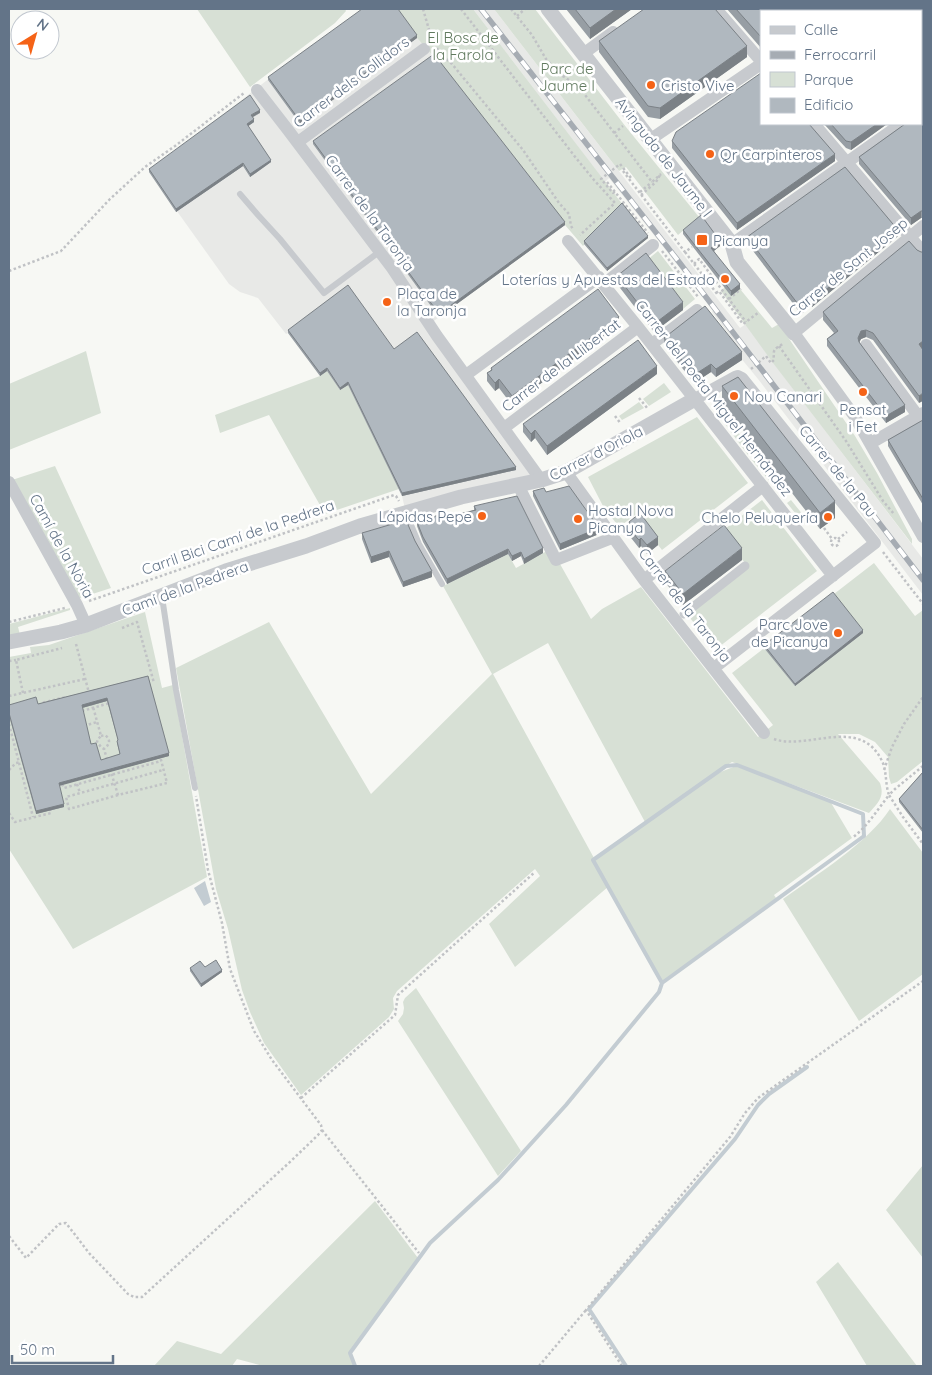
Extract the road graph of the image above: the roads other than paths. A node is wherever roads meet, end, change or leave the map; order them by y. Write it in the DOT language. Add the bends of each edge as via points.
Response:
graph roads {
  1 [pos="548,9"];
  2 [pos="716,9"];
  3 [pos="623,25"];
  4 [pos="424,49"];
  5 [pos="583,54"];
  6 [pos="760,62"];
  7 [pos="760,64"];
  8 [pos="256,90"];
  9 [pos="815,125"];
  10 [pos="900,125"];
  11 [pos="651,139"];
  12 [pos="298,142"];
  13 [pos="847,162"];
  14 [pos="240,194"];
  15 [pos="923,226"];
  16 [pos="910,237"];
  17 [pos="574,238"];
  18 [pos="732,244"];
  19 [pos="653,245"];
  20 [pos="379,252"];
  21 [pos="923,252"];
  22 [pos="601,281"];
  23 [pos="697,310"];
  24 [pos="638,327"];
  25 [pos="794,332"];
  26 [pos="652,344"];
  27 [pos="866,345"];
  28 [pos="466,375"];
  29 [pos="735,377"];
  30 [pos="695,399"];
  31 [pos="921,414"];
  32 [pos="504,428"];
  33 [pos="870,443"];
  34 [pos="566,472"];
  35 [pos="541,480"];
  36 [pos="9,482"];
  37 [pos="518,485"];
  38 [pos="763,486"];
  39 [pos="402,507"];
  40 [pos="360,526"];
  41 [pos="923,537"];
  42 [pos="612,538"];
  43 [pos="745,566"];
  44 [pos="833,576"];
  45 [pos="644,580"];
  46 [pos="442,584"];
  47 [pos="162,596"];
  48 [pos="684,614"];
  49 [pos="86,625"];
  50 [pos="9,642"];
  51 [pos="714,668"];
  52 [pos="764,733"];
  53 [pos="195,788"];
  1 -- 5 [label="street, Avinguda de Jaume I"];
  2 -- 6 [label="street"];
  3 -- 5 [label="street"];
  4 -- 12 [label="street, Carrer dels Collidors"];
  5 -- 11 [label="street, Avinguda de Jaume I"];
  7 -- 11 [label="street"];
  8 -- 12 [label="street, Carrer de la Taronja"];
  9 -- 13 [label="street"];
  10 -- 13 [label="street"];
  11 -- 18 [label="street, Avinguda de Jaume I"];
  12 -- 20 [label="street, Carrer de la Taronja"];
  13 -- 16 [label="street"];
  13 -- 18 [label="street"];
  14 -- 20 [label="lane" via="324,293"];
  15 -- 16 [label="street, Carrer de Sant Josep"];
  16 -- 21 [label="street"];
  16 -- 25 [label="street, Carrer de Sant Josep"];
  17 -- 22 [label="street, Carrer del Poeta Miguel Hernández"];
  18 -- 25 [label="street, Avinguda de Jaume I" via="737,262"];
  19 -- 22 [label="street"];
  20 -- 28 [label="street, Carrer de la Taronja"];
  22 -- 24 [label="street, Carrer del Poeta Miguel Hernández"];
  22 -- 28 [label="street"];
  23 -- 26 [label="street"];
  24 -- 26 [label="street, Carrer del Poeta Miguel Hernández"];
  24 -- 32 [label="street, Carrer de la Llibertat"];
  25 -- 33 [label="street"];
  26 -- 30 [label="street, Carrer del Poeta Miguel Hernández"];
  27 -- 31 [label="street"];
  28 -- 32 [label="street, Carrer de la Taronja"];
  29 -- 30 [label="street, Carrer d'Oriola"];
  29 -- 44 [label="street, Carrer de la Pau" via="742,378 749,386 876,543"];
  30 -- 34 [label="street, Carrer d'Oriola"];
  30 -- 38 [label="street, Carrer del Poeta Miguel Hernández"];
  31 -- 33 [label="street"];
  32 -- 35 [label="street, Carrer de la Taronja"];
  33 -- 41 [label="street"];
  34 -- 35 [label="street, Carrer d'Oriola"];
  34 -- 42 [label="street, Carrer de la Taronja"];
  35 -- 37 [label="street, Carrer d'Oriola"];
  36 -- 49 [label="street, Camí de la Nòria"];
  37 -- 39 [label="street, Carrer d'Oriola"];
  37 -- 42 [label="street" via="556,560"];
  38 -- 44 [label="street, Carrer del Poeta Miguel Hernández"];
  38 -- 45 [label="street"];
  39 -- 40 [label="street, Carrer d'Oriola"];
  39 -- 46 [label="lane"];
  40 -- 47 [label="street, Camí de la Pedrera"];
  42 -- 45 [label="street, Carrer de la Taronja"];
  43 -- 48 [label="street"];
  44 -- 51 [label="street"];
  45 -- 51 [label="street, Carrer de la Taronja"];
  47 -- 49 [label="street, Camí de la Pedrera"];
  47 -- 53 [label="lane"];
  49 -- 50 [label="street, Camí de la Pedrera"];
  51 -- 52 [label="street, Carrer de la Taronja"];
}
